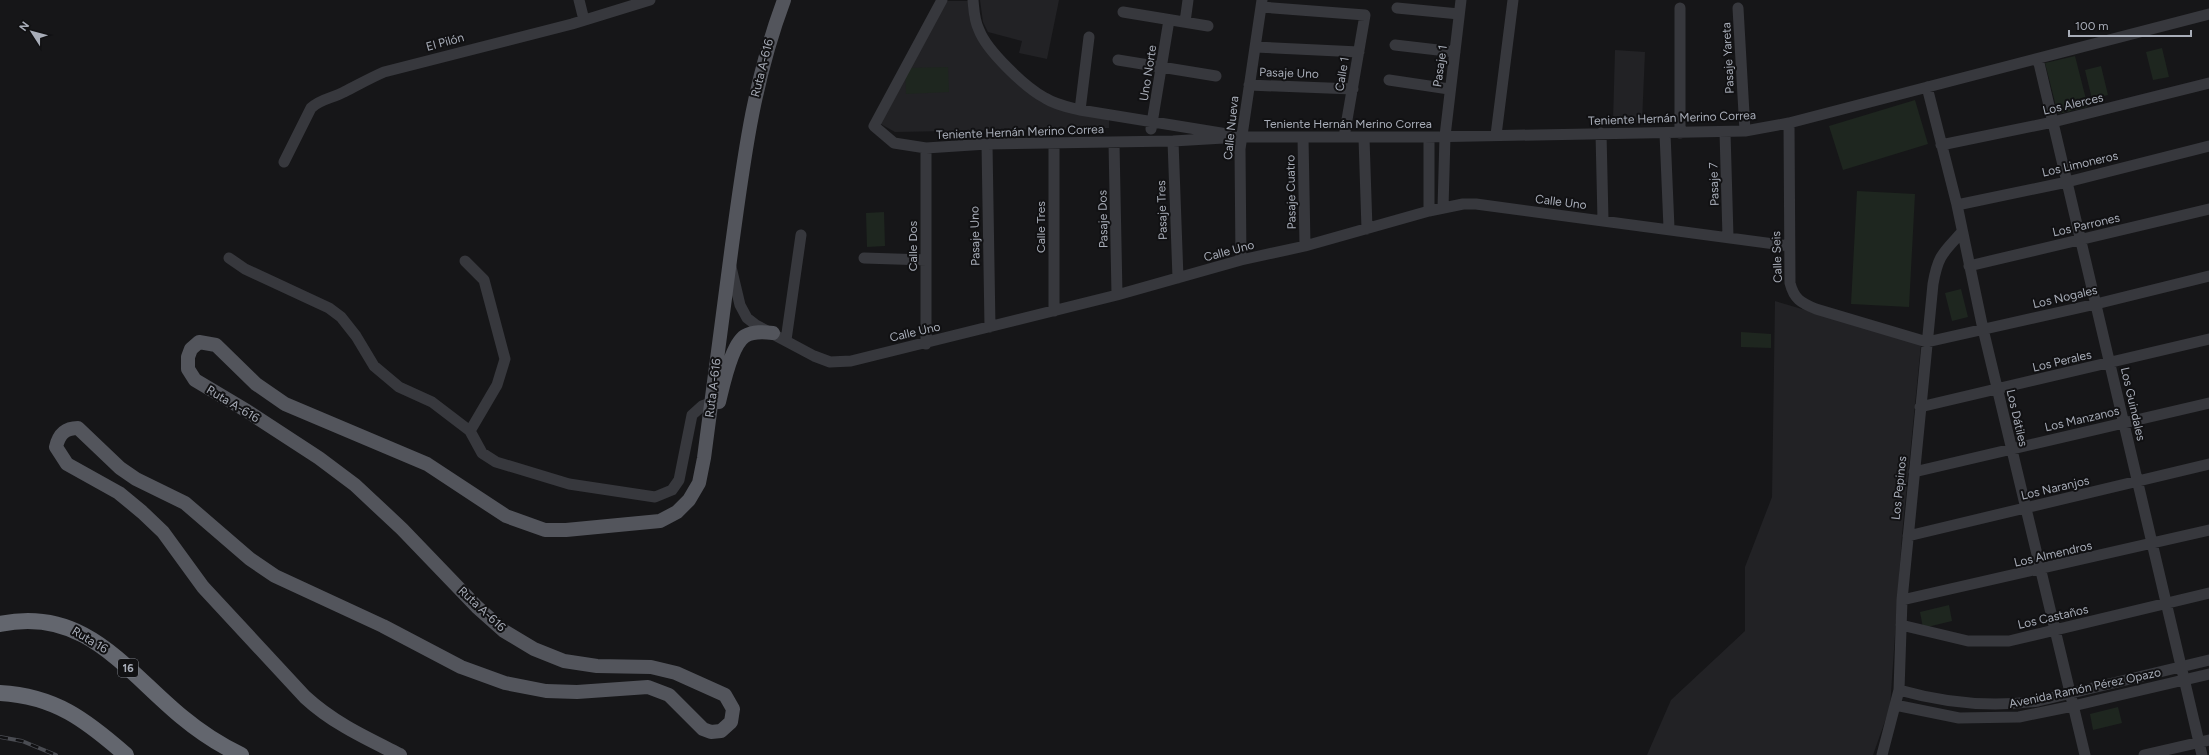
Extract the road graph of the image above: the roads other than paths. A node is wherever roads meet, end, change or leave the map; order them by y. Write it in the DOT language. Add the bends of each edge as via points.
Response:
graph roads {
  1 [pos="578,0"];
  2 [pos="650,0"];
  3 [pos="784,0"];
  4 [pos="942,0"];
  5 [pos="973,0"];
  6 [pos="1188,0"];
  7 [pos="1461,0"];
  8 [pos="1513,0"];
  9 [pos="1262,3"];
  10 [pos="1397,8"];
  11 [pos="1680,8"];
  12 [pos="1738,8"];
  13 [pos="1123,12"];
  14 [pos="1459,14"];
  15 [pos="2209,14"];
  16 [pos="584,20"];
  17 [pos="1169,20"];
  18 [pos="1185,22"];
  19 [pos="1208,26"];
  20 [pos="1089,37"];
  21 [pos="1394,45"];
  22 [pos="1255,47"];
  23 [pos="1359,52"];
  24 [pos="1455,52"];
  25 [pos="2038,59"];
  26 [pos="1118,60"];
  27 [pos="1161,66"];
  28 [pos="1216,76"];
  29 [pos="1389,80"];
  30 [pos="2209,83"];
  31 [pos="1249,85"];
  32 [pos="1927,87"];
  33 [pos="1449,88"];
  34 [pos="1353,89"];
  35 [pos="1080,110"];
  36 [pos="2053,122"];
  37 [pos="1789,123"];
  38 [pos="1152,126"];
  39 [pos="1745,131"];
  40 [pos="1725,132"];
  41 [pos="1601,133"];
  42 [pos="1680,133"];
  43 [pos="1665,134"];
  44 [pos="1496,135"];
  45 [pos="1445,136"];
  46 [pos="1241,137"];
  47 [pos="1303,137"];
  48 [pos="1344,137"];
  49 [pos="1429,137"];
  50 [pos="1364,138"];
  51 [pos="1173,142"];
  52 [pos="1054,143"];
  53 [pos="1114,143"];
  54 [pos="987,144"];
  55 [pos="1941,145"];
  56 [pos="2209,146"];
  57 [pos="926,148"];
  58 [pos="284,162"];
  59 [pos="2067,182"];
  60 [pos="1957,205"];
  61 [pos="1443,208"];
  62 [pos="2209,209"];
  63 [pos="1429,211"];
  64 [pos="1603,220"];
  65 [pos="1669,228"];
  66 [pos="1367,229"];
  67 [pos="1962,232"];
  68 [pos="801,235"];
  69 [pos="1728,237"];
  70 [pos="2081,239"];
  71 [pos="1305,246"];
  72 [pos="1789,246"];
  73 [pos="229,258"];
  74 [pos="864,258"];
  75 [pos="926,260"];
  76 [pos="1241,260"];
  77 [pos="465,261"];
  78 [pos="730,261"];
  79 [pos="1969,266"];
  80 [pos="2209,276"];
  81 [pos="1178,278"];
  82 [pos="1117,295"];
  83 [pos="2096,304"];
  84 [pos="1054,310"];
  85 [pos="990,327"];
  86 [pos="1983,329"];
  87 [pos="773,333"];
  88 [pos="2209,339"];
  89 [pos="786,340"];
  90 [pos="1927,342"];
  91 [pos="926,344"];
  92 [pos="2110,362"];
  93 [pos="1997,389"];
  94 [pos="715,402"];
  95 [pos="2209,403"];
  96 [pos="1920,407"];
  97 [pos="2124,423"];
  98 [pos="470,431"];
  99 [pos="2012,449"];
  100 [pos="2209,464"];
  101 [pos="1914,472"];
  102 [pos="2138,481"];
  103 [pos="2026,508"];
  104 [pos="2209,530"];
  105 [pos="1908,536"];
  106 [pos="2152,543"];
  107 [pos="2040,570"];
  108 [pos="2209,593"];
  109 [pos="1902,600"];
  110 [pos="2166,603"];
  111 [pos="0,624"];
  112 [pos="1901,625"];
  113 [pos="2055,630"];
  114 [pos="2209,660"];
  115 [pos="2182,667"];
  116 [pos="2209,674"];
  117 [pos="2185,680"];
  118 [pos="1898,690"];
  119 [pos="0,693"];
  120 [pos="2070,693"];
  121 [pos="1896,705"];
  122 [pos="2073,706"];
  123 [pos="2204,741"];
  124 [pos="126,755"];
  125 [pos="241,755"];
  126 [pos="400,755"];
  127 [pos="1882,755"];
  128 [pos="2085,755"];
  129 [pos="2144,755"];
  130 [pos="2202,755"];
  1 -- 16 [label="street"];
  2 -- 16 [label="street, El Pilón"];
  3 -- 78 [label="main road, Ruta A-616" via="758,78 745,144"];
  4 -- 57 [label="street, Teniente Hernán Merino Correa" via="874,126 894,144"];
  5 -- 35 [label="street, Teniente Hernán Merino Correa" via="979,31 996,56 1044,98"];
  6 -- 18 [label="street"];
  7 -- 14 [label="street, Pasaje 1"];
  8 -- 44 [label="street"];
  9 -- 22 [label="street, Calle Nueva"];
  9 -- 23 [label="street, Calle 1" via="1365,15"];
  10 -- 14 [label="street"];
  11 -- 42 [label="street"];
  12 -- 39 [label="street, Pasaje Yareta"];
  13 -- 17 [label="street"];
  14 -- 24 [label="street, Pasaje 1"];
  15 -- 25 [label="street, Teniente Hernán Merino Correa"];
  16 -- 58 [label="street, El Pilón" via="384,72 317,102 311,108"];
  17 -- 18 [label="street"];
  17 -- 27 [label="street, Uno Norte"];
  18 -- 19 [label="street"];
  20 -- 35 [label="street"];
  21 -- 24 [label="street"];
  22 -- 23 [label="street"];
  22 -- 31 [label="street, Calle Nueva"];
  23 -- 34 [label="street, Calle 1"];
  24 -- 33 [label="street, Pasaje 1"];
  25 -- 32 [label="street, Teniente Hernán Merino Correa"];
  25 -- 36 [label="street, Los Guindales"];
  26 -- 27 [label="street"];
  27 -- 28 [label="street"];
  27 -- 38 [label="street, Uno Norte"];
  29 -- 33 [label="street"];
  30 -- 36 [label="street, Los Alerces"];
  31 -- 34 [label="street, Pasaje Uno"];
  31 -- 46 [label="street, Calle Nueva"];
  32 -- 37 [label="street, Teniente Hernán Merino Correa"];
  32 -- 55 [label="street, Los Dátiles"];
  33 -- 45 [label="street, Pasaje 1"];
  34 -- 48 [label="street, Calle 1"];
  35 -- 38 [label="street, Teniente Hernán Merino Correa" via="1132,118"];
  36 -- 55 [label="street, Los Alerces"];
  36 -- 59 [label="street, Los Guindales"];
  37 -- 39 [label="street, Teniente Hernán Merino Correa"];
  37 -- 72 [label="street, Calle Seis"];
  38 -- 46 [label="street, Teniente Hernán Merino Correa"];
  38 -- 51 [label="street, Teniente Hernán Merino Correa"];
  39 -- 40 [label="street, Teniente Hernán Merino Correa"];
  40 -- 42 [label="street, Teniente Hernán Merino Correa"];
  40 -- 69 [label="street, Pasaje 7"];
  41 -- 43 [label="street, Teniente Hernán Merino Correa"];
  41 -- 44 [label="street, Teniente Hernán Merino Correa"];
  41 -- 64 [label="street"];
  42 -- 43 [label="street, Teniente Hernán Merino Correa"];
  43 -- 65 [label="street"];
  44 -- 45 [label="street, Teniente Hernán Merino Correa"];
  45 -- 49 [label="street, Teniente Hernán Merino Correa"];
  45 -- 61 [label="street, Pasaje 1"];
  46 -- 47 [label="street, Teniente Hernán Merino Correa"];
  46 -- 51 [label="street, Teniente Hernán Merino Correa"];
  46 -- 76 [label="street, Calle Nueva"];
  47 -- 48 [label="street, Teniente Hernán Merino Correa"];
  47 -- 71 [label="street, Pasaje Cuatro"];
  48 -- 50 [label="street, Teniente Hernán Merino Correa"];
  49 -- 50 [label="street, Teniente Hernán Merino Correa"];
  49 -- 63 [label="street"];
  50 -- 66 [label="street"];
  51 -- 53 [label="street, Teniente Hernán Merino Correa"];
  51 -- 81 [label="street, Pasaje Tres"];
  52 -- 53 [label="street, Teniente Hernán Merino Correa"];
  52 -- 54 [label="street, Teniente Hernán Merino Correa"];
  52 -- 84 [label="street, Calle Tres"];
  53 -- 82 [label="street, Pasaje Dos"];
  54 -- 57 [label="street, Teniente Hernán Merino Correa"];
  54 -- 85 [label="street, Pasaje Uno"];
  55 -- 60 [label="street, Los Dátiles"];
  56 -- 59 [label="street, Los Limoneros"];
  57 -- 75 [label="street, Calle Dos"];
  59 -- 60 [label="street, Los Limoneros"];
  59 -- 70 [label="street, Los Guindales"];
  60 -- 67 [label="street, Los Dátiles"];
  61 -- 63 [label="street, Calle Uno"];
  61 -- 64 [label="street, Calle Uno" via="1476,204"];
  62 -- 70 [label="street, Los Parrones"];
  63 -- 66 [label="street, Calle Uno"];
  64 -- 65 [label="street, Calle Uno"];
  65 -- 69 [label="street, Calle Uno"];
  66 -- 71 [label="street, Calle Uno"];
  67 -- 79 [label="street, Los Dátiles"];
  67 -- 90 [label="street, Los Pepinos" via="1936,263"];
  68 -- 89 [label="street"];
  69 -- 72 [label="street, Calle Uno"];
  70 -- 79 [label="street, Los Parrones"];
  70 -- 83 [label="street, Los Guindales"];
  71 -- 76 [label="street, Calle Uno"];
  72 -- 90 [label="street, Calle Seis" via="1790,283 1793,295 1800,302"];
  73 -- 98 [label="street" via="245,269 329,308 341,317 374,366 390,381 432,402"];
  74 -- 75 [label="street"];
  75 -- 91 [label="street, Calle Dos"];
  76 -- 81 [label="street, Calle Uno"];
  77 -- 98 [label="street" via="484,280 505,359 497,385"];
  78 -- 87 [label="street, Calle Uno" via="740,305 748,318"];
  78 -- 94 [label="main road, Ruta A-616"];
  79 -- 86 [label="street, Los Dátiles"];
  80 -- 83 [label="street, Los Nogales"];
  81 -- 82 [label="street, Calle Uno"];
  82 -- 84 [label="street, Calle Uno"];
  83 -- 86 [label="street, Los Nogales"];
  83 -- 92 [label="street, Los Guindales"];
  84 -- 85 [label="street, Calle Uno"];
  85 -- 91 [label="street, Calle Uno"];
  86 -- 90 [label="street, Los Nogales"];
  86 -- 93 [label="street, Los Dátiles"];
  87 -- 89 [label="street, Calle Uno"];
  87 -- 94 [label="main road" via="754,333 745,336"];
  88 -- 92 [label="street, Los Perales"];
  89 -- 91 [label="street, Calle Uno" via="830,362 850,361"];
  90 -- 96 [label="street, Los Pepinos"];
  92 -- 93 [label="street, Los Perales"];
  92 -- 97 [label="street, Los Guindales"];
  93 -- 96 [label="street, Los Perales"];
  93 -- 99 [label="street, Los Dátiles"];
  94 -- 98 [label="street" via="702,406 692,415 679,480 672,490 655,497 569,484 496,462 482,454"];
  94 -- 126 [label="main road, Ruta A-616" via="699,483 689,500 677,512 660,521 545,530 506,516 427,464 285,404 256,384 216,345 199,342 191,349 188,357 188,369 195,380 319,458 355,486 504,631 534,649 564,661 597,666 660,669 715,689 728,698 734,713 729,726 716,732 706,731 700,727 673,699 654,688 583,692 546,691 505,683 461,667 383,626 275,576 250,559 185,503 136,479 120,468 78,428 70,428 63,432 56,447 67,464 119,493 163,532 203,587 294,687 322,713 364,738"];
  95 -- 97 [label="street, Los Manzanos"];
  96 -- 101 [label="street, Los Pepinos"];
  97 -- 99 [label="street, Los Manzanos"];
  97 -- 102 [label="street, Los Guindales"];
  99 -- 101 [label="street, Los Manzanos"];
  99 -- 103 [label="street, Los Dátiles"];
  100 -- 102 [label="street, Los Naranjos"];
  101 -- 105 [label="street, Los Pepinos"];
  102 -- 103 [label="street, Los Naranjos"];
  102 -- 106 [label="street, Los Guindales"];
  103 -- 105 [label="street, Los Naranjos"];
  103 -- 107 [label="street, Los Dátiles"];
  104 -- 106 [label="street, Los Almendros"];
  105 -- 109 [label="street, Los Pepinos"];
  106 -- 107 [label="street, Los Almendros"];
  106 -- 110 [label="street, Los Guindales"];
  107 -- 109 [label="street, Los Almendros"];
  107 -- 113 [label="street, Los Dátiles"];
  108 -- 110 [label="street, Los Castaños"];
  109 -- 112 [label="street, Los Pepinos"];
  110 -- 113 [label="street, Los Castaños"];
  110 -- 115 [label="street, Los Guindales"];
  111 -- 125 [label="highway, Ruta 16 / 16" via="27,620 45,621 64,625 83,634 111,652 196,728"];
  112 -- 113 [label="street, Los Castaños" via="1954,639 1982,642 2009,641"];
  112 -- 118 [label="street, Los Pepinos"];
  113 -- 120 [label="street, Los Dátiles"];
  114 -- 115 [label="street, Avenida Ramón Pérez Opazo"];
  115 -- 117 [label="street, Los Guindales"];
  115 -- 120 [label="street, Avenida Ramón Pérez Opazo"];
  116 -- 117 [label="street, Avenida Ramón Pérez Opazo"];
  117 -- 122 [label="street, Avenida Ramón Pérez Opazo"];
  117 -- 123 [label="street, Los Guindales"];
  118 -- 120 [label="street, Avenida Ramón Pérez Opazo" via="1949,702 1981,705 2024,703"];
  118 -- 121 [label="street, Los Pepinos"];
  119 -- 124 [label="highway" via="44,700 67,709 92,725"];
  120 -- 122 [label="street, Los Dátiles"];
  121 -- 122 [label="street, Avenida Ramón Pérez Opazo" via="1944,716 1990,719 2033,715"];
  121 -- 127 [label="street, Los Pepinos"];
  122 -- 128 [label="street, Los Dátiles"];
  123 -- 129 [label="street"];
  123 -- 130 [label="street, Los Guindales"];
}
